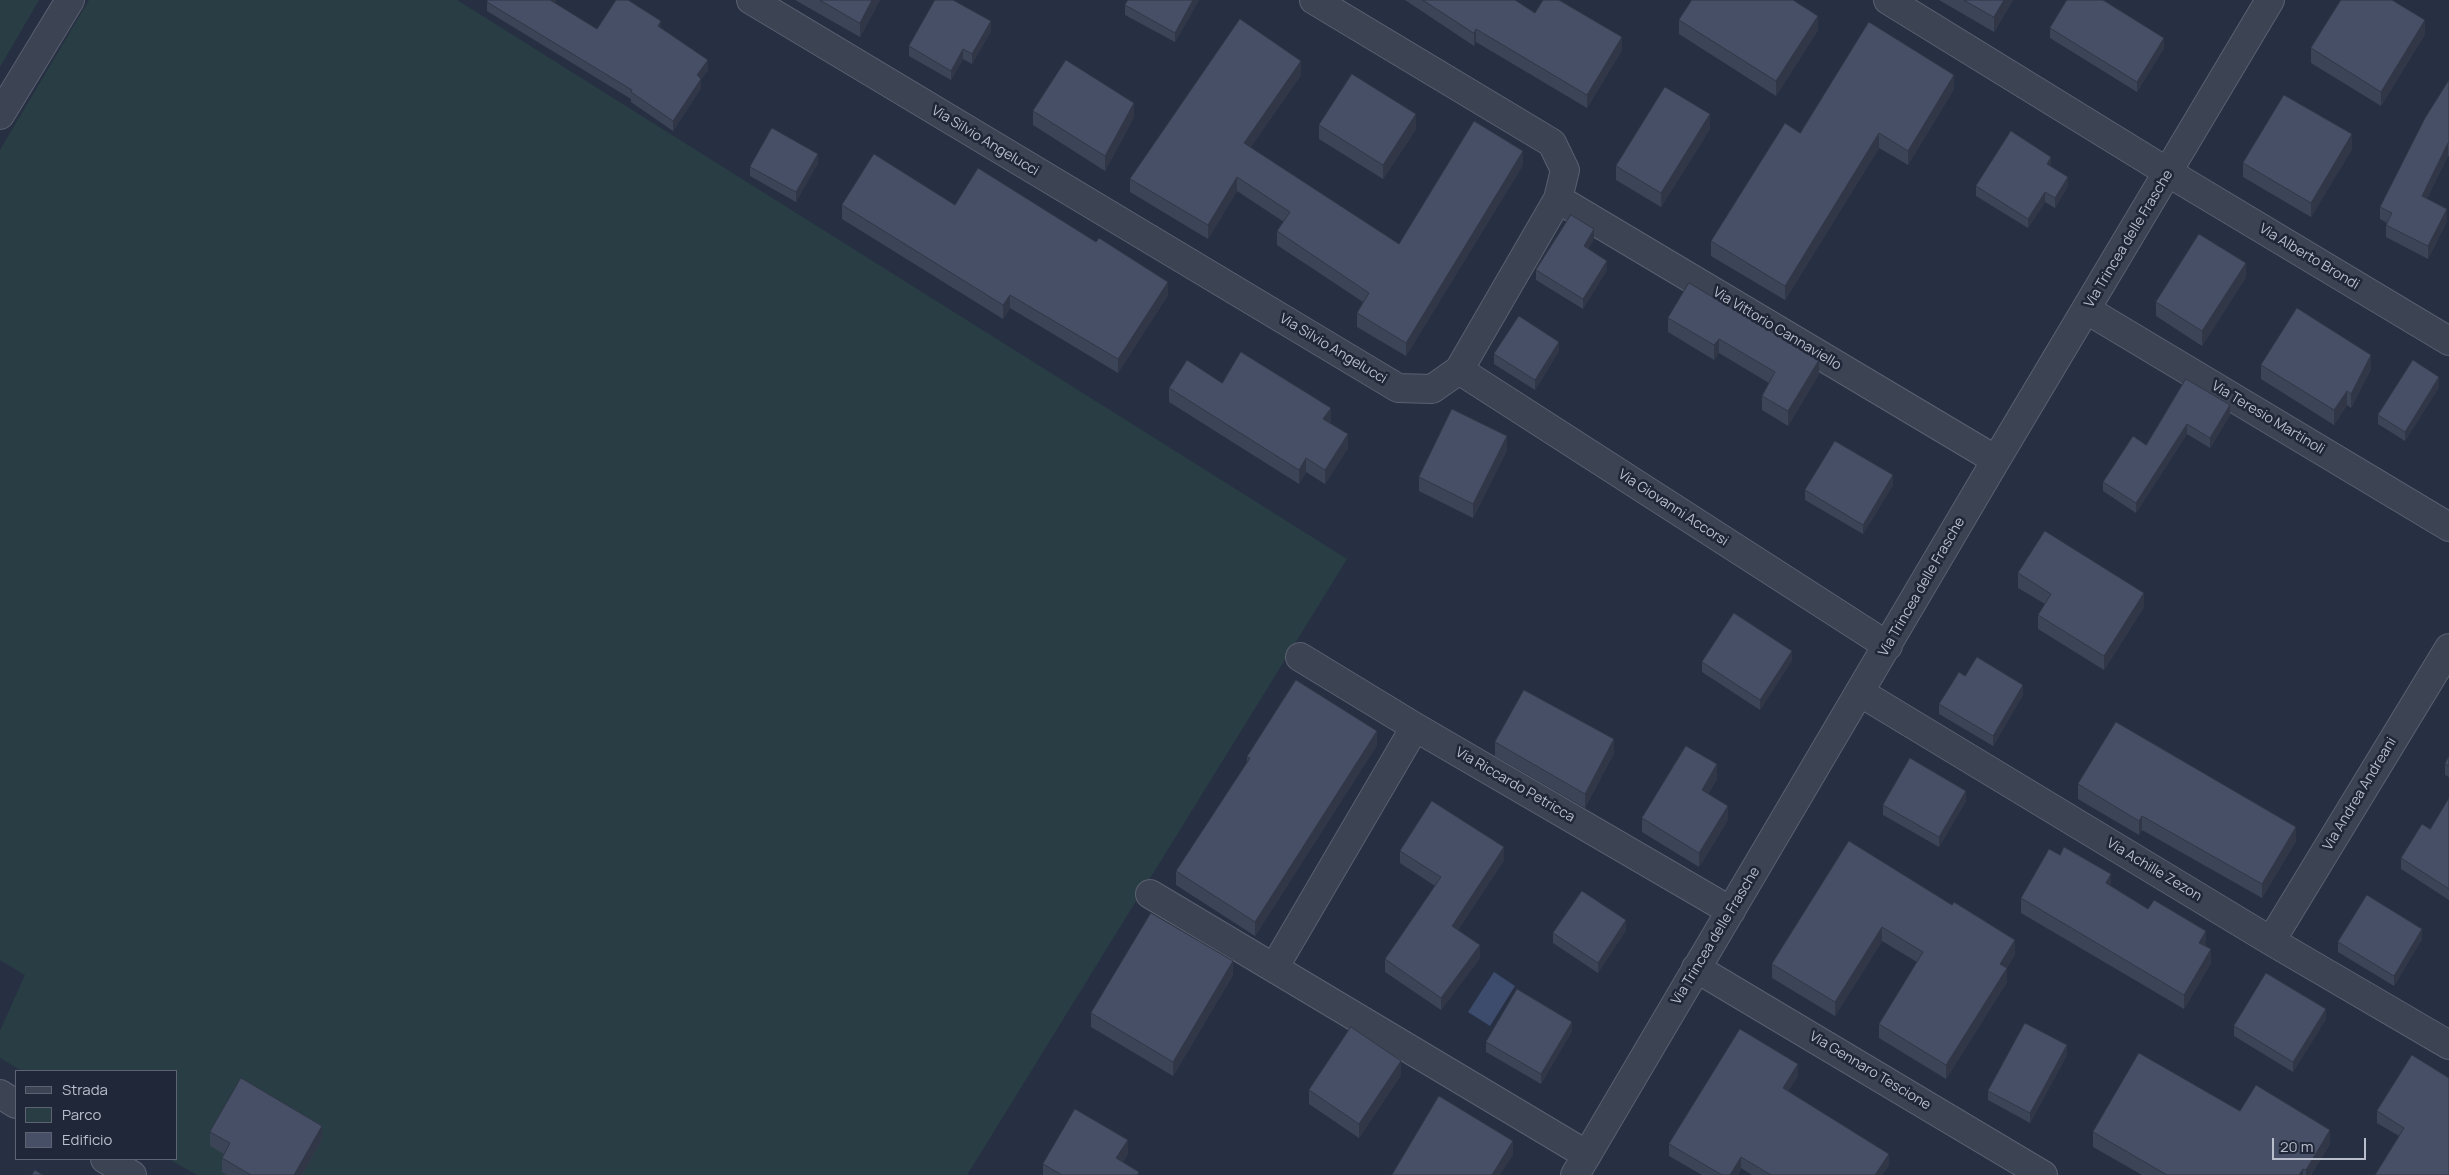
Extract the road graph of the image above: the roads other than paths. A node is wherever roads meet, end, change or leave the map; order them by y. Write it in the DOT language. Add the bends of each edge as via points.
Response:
graph roads {
  1 [pos="70,0"];
  2 [pos="751,0"];
  3 [pos="1314,0"];
  4 [pos="1888,0"];
  5 [pos="2270,0"];
  6 [pos="0,116"];
  7 [pos="2168,173"];
  8 [pos="1558,199"];
  9 [pos="2087,310"];
  10 [pos="2449,341"];
  11 [pos="1459,370"];
  12 [pos="1996,460"];
  13 [pos="2449,527"];
  14 [pos="1888,646"];
  15 [pos="2449,648"];
  16 [pos="1300,657"];
  17 [pos="1861,693"];
  18 [pos="1415,727"];
  19 [pos="1150,894"];
  20 [pos="1731,911"];
  21 [pos="2271,941"];
  22 [pos="1274,968"];
  23 [pos="1696,968"];
  24 [pos="2449,1045"];
  25 [pos="0,1094"];
  26 [pos="15,1103"];
  27 [pos="107,1160"];
  28 [pos="1581,1165"];
  29 [pos="132,1175"];
  30 [pos="2043,1175"];
  1 -- 6 [label="street"];
  2 -- 11 [label="street, Via Silvio Angelucci" via="1398,388 1432,389"];
  3 -- 8 [label="street, Via Silvio Angelucci" via="1552,143 1565,170"];
  4 -- 7 [label="street, Via Alberto Brondi"];
  5 -- 7 [label="street, Via Trincea delle Frasche"];
  7 -- 9 [label="street, Via Trincea delle Frasche"];
  7 -- 10 [label="street, Via Alberto Brondi"];
  8 -- 11 [label="street, Via Silvio Angelucci"];
  8 -- 12 [label="street, Via Vittorio Cannaviello"];
  9 -- 12 [label="street, Via Trincea delle Frasche"];
  9 -- 13 [label="street, Via Teresio Martinoli"];
  11 -- 14 [label="street, Via Giovanni Accorsi"];
  12 -- 14 [label="street, Via Trincea delle Frasche"];
  14 -- 17 [label="street, Via Trincea delle Frasche"];
  15 -- 21 [label="street, Via Andrea Andreani"];
  16 -- 18 [label="street, Via Riccardo Petricca"];
  17 -- 20 [label="street, Via Trincea delle Frasche"];
  17 -- 21 [label="street, Via Achille Zezon"];
  18 -- 20 [label="street, Via Riccardo Petricca"];
  18 -- 22 [label="street"];
  19 -- 22 [label="street"];
  20 -- 23 [label="street, Via Trincea delle Frasche"];
  21 -- 24 [label="street, Via Achille Zezon"];
  22 -- 28 [label="street"];
  23 -- 28 [label="street, Via Trincea delle Frasche"];
  23 -- 30 [label="street, Via Gennaro Tescione"];
  25 -- 26 [label="street"];
  27 -- 29 [label="street"];
}
